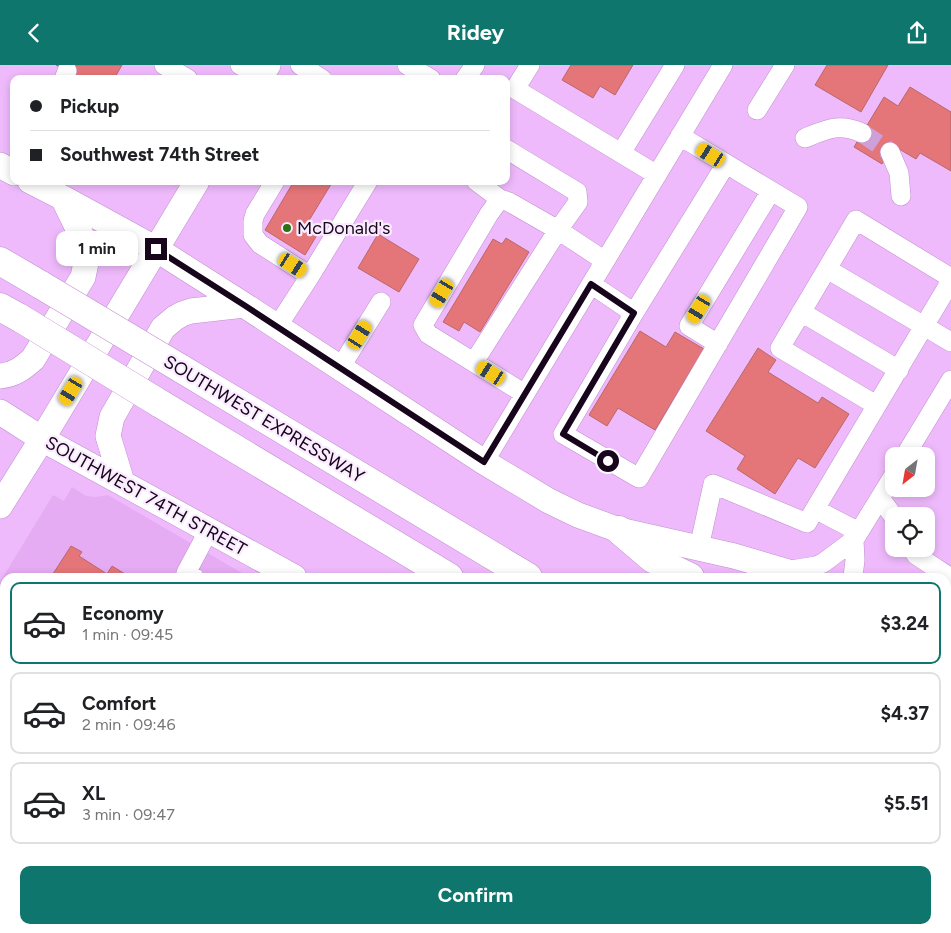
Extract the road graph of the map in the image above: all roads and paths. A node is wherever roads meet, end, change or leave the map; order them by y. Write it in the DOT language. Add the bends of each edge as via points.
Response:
graph roads {
  1 [pos="300,65"];
  2 [pos="407,65"];
  3 [pos="530,65"];
  4 [pos="675,65"];
  5 [pos="785,65"];
  6 [pos="720,66"];
  7 [pos="164,70"];
  8 [pos="177,75"];
  9 [pos="316,75"];
  10 [pos="424,75"];
  11 [pos="757,110"];
  12 [pos="862,133"];
  13 [pos="680,136"];
  14 [pos="805,139"];
  15 [pos="510,151"];
  16 [pos="890,152"];
  17 [pos="622,153"];
  18 [pos="726,164"];
  19 [pos="657,175"];
  20 [pos="38,185"];
  21 [pos="195,185"];
  22 [pos="272,185"];
  23 [pos="363,185"];
  24 [pos="479,185"];
  25 [pos="771,191"];
  26 [pos="901,196"];
  27 [pos="63,198"];
  28 [pos="495,206"];
  29 [pos="558,230"];
  30 [pos="156,249"];
  31 [pos="0,261"];
  32 [pos="605,261"];
  33 [pos="827,269"];
  34 [pos="310,276"];
  35 [pos="951,280"];
  36 [pos="591,284"];
  37 [pos="380,301"];
  38 [pos="244,305"];
  39 [pos="801,312"];
  40 [pos="10,313"];
  41 [pos="634,313"];
  42 [pos="924,326"];
  43 [pos="277,327"];
  44 [pos="951,343"];
  45 [pos="718,344"];
  46 [pos="474,362"];
  47 [pos="340,368"];
  48 [pos="899,370"];
  49 [pos="0,376"];
  50 [pos="951,381"];
  51 [pos="525,394"];
  52 [pos="876,405"];
  53 [pos="0,411"];
  54 [pos="42,439"];
  55 [pos="911,447"];
  56 [pos="484,462"];
  57 [pos="122,482"];
  58 [pos="885,490"];
  59 [pos="880,498"];
  60 [pos="0,506"];
  61 [pos="887,507"];
  62 [pos="815,509"];
  63 [pos="619,529"];
  64 [pos="209,530"];
  65 [pos="856,536"];
  66 [pos="699,548"];
  67 [pos="919,557"];
  68 [pos="189,573"];
  69 [pos="287,573"];
  70 [pos="442,573"];
  71 [pos="521,573"];
  72 [pos="682,573"];
  73 [pos="792,573"];
  74 [pos="798,573"];
  75 [pos="853,573"];
  76 [pos="943,573"];
  1 -- 9 [label="street"];
  2 -- 10 [label="street"];
  3 -- 17 [label="street" via="516,89"];
  4 -- 17 [label="street"];
  5 -- 11 [label="street"];
  6 -- 13 [label="street"];
  7 -- 8 [label="street"];
  12 -- 14 [label="street" via="853,129 830,128"];
  13 -- 18 [label="street"];
  13 -- 19 [label="street"];
  15 -- 29 [label="street" via="577,192 578,203"];
  16 -- 26 [label="street" via="899,173"];
  17 -- 19 [label="street"];
  18 -- 25 [label="street"];
  18 -- 41 [label="street"];
  19 -- 32 [label="street"];
  20 -- 27 [label="main road"];
  21 -- 30 [label="main road"];
  22 -- 34 [label="street" via="255,214 253,235 260,244"];
  23 -- 34 [label="street"];
  24 -- 28 [label="street"];
  25 -- 45 [label="street" via="798,207"];
  25 -- 45 [label="street" via="689,327"];
  27 -- 30 [label="main road"];
  27 -- 49 [label="main road" via="84,241 87,258 83,277 33,359 21,370"];
  28 -- 29 [label="street" via="509,202"];
  28 -- 46 [label="street" via="423,325 428,334"];
  29 -- 32 [label="street"];
  29 -- 46 [label="street"];
  30 -- 38 [label="main road"];
  30 -- 54 [label="main road"];
  31 -- 71 [label="highway, SOUTHWEST EXPRESSWAY, bridge"];
  32 -- 36 [label="street"];
  33 -- 35 [label="street" via="856,220"];
  33 -- 39 [label="street"];
  33 -- 42 [label="street"];
  34 -- 43 [label="street"];
  35 -- 42 [label="street"];
  36 -- 41 [label="street"];
  36 -- 51 [label="street"];
  37 -- 47 [label="street"];
  38 -- 43 [label="main road"];
  38 -- 57 [label="main road" via="191,311 163,328 112,417 108,436"];
  39 -- 48 [label="street"];
  39 -- 52 [label="street" via="780,348"];
  40 -- 70 [label="highway, bridge"];
  41 -- 45 [label="street" via="563,434 639,478"];
  42 -- 44 [label="street"];
  42 -- 48 [label="street"];
  43 -- 47 [label="main road"];
  46 -- 51 [label="street"];
  47 -- 56 [label="main road"];
  48 -- 52 [label="street"];
  50 -- 55 [label="street"];
  51 -- 56 [label="street"];
  52 -- 62 [label="street"];
  53 -- 54 [label="main road, SOUTHWEST 74TH STREET"];
  54 -- 57 [label="main road, SOUTHWEST 74TH STREET"];
  54 -- 60 [label="main road"];
  56 -- 63 [label="main road" via="549,501"];
  57 -- 64 [label="main road, SOUTHWEST 74TH STREET"];
  58 -- 59 [label="street"];
  59 -- 61 [label="street"];
  59 -- 65 [label="street"];
  62 -- 65 [label="street"];
  62 -- 66 [label="street" via="807,523 713,484"];
  63 -- 66 [label="main road"];
  63 -- 72 [label="highway" via="653,559"];
  64 -- 68 [label="street"];
  64 -- 69 [label="main road, SOUTHWEST 74TH STREET"];
  65 -- 74 [label="street" via="823,563"];
  65 -- 75 [label="street"];
  66 -- 73 [label="main road"];
  67 -- 76 [label="street"];
}
